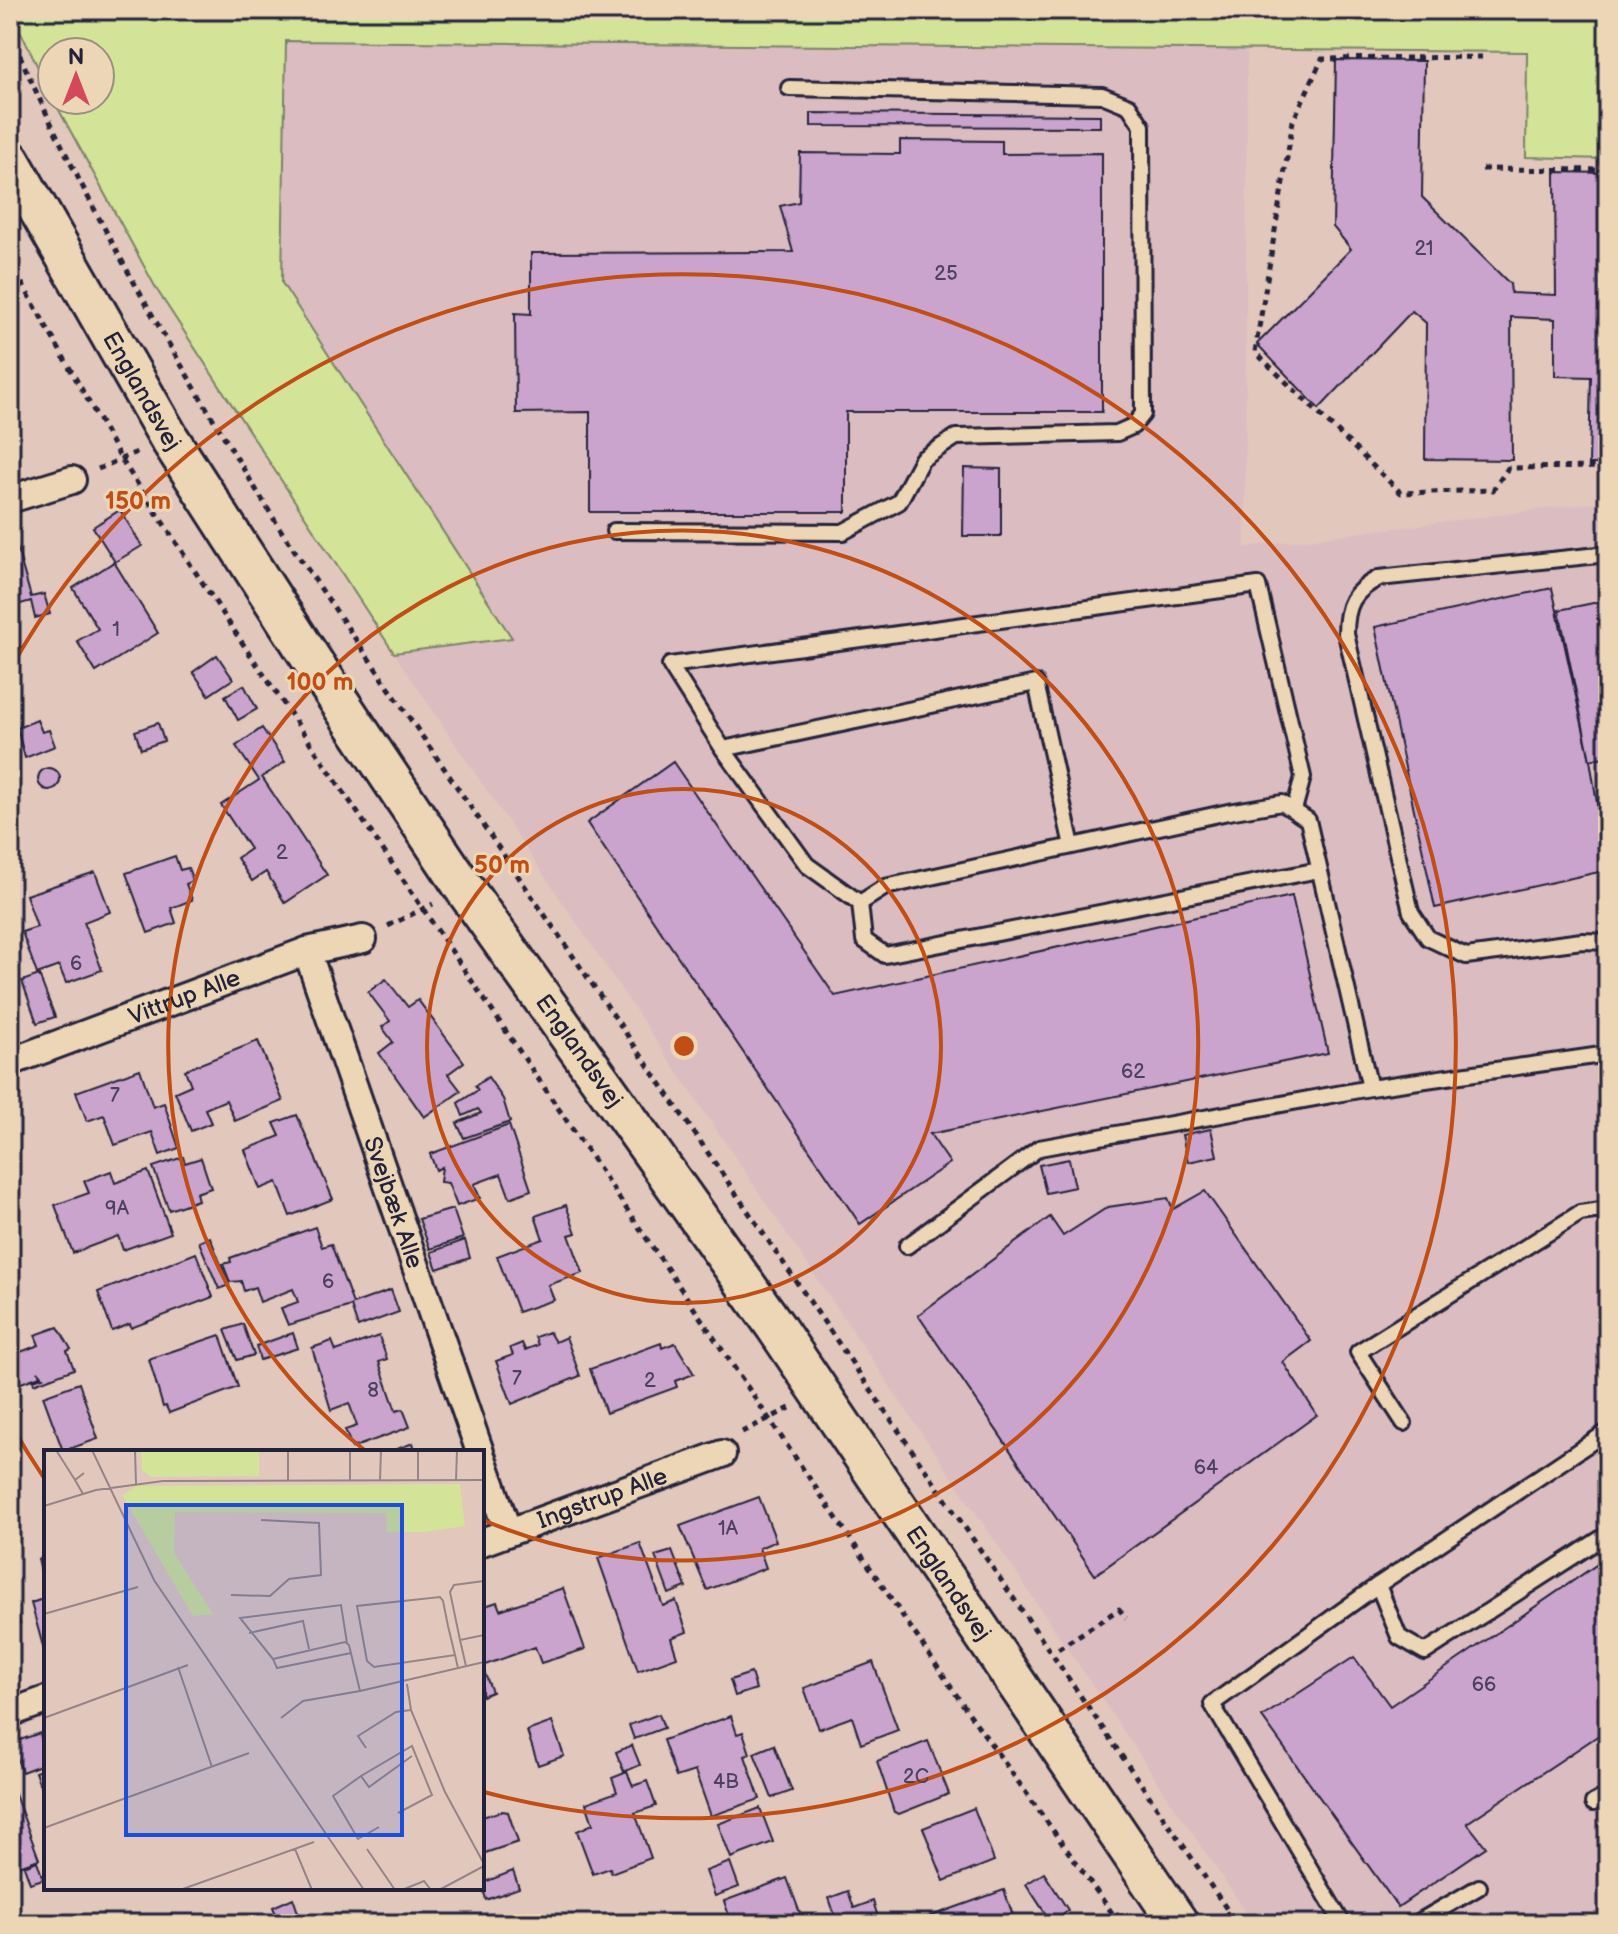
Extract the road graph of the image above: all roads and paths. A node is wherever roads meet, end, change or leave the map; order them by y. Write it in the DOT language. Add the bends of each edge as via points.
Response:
graph roads {
  1 [pos="10,33"];
  2 [pos="1482,57"];
  3 [pos="789,88"];
  4 [pos="10,160"];
  5 [pos="1482,169"];
  6 [pos="1608,170"];
  7 [pos="10,262"];
  8 [pos="169,438"];
  9 [pos="121,459"];
  10 [pos="1608,467"];
  11 [pos="72,480"];
  12 [pos="10,499"];
  13 [pos="614,531"];
  14 [pos="1608,554"];
  15 [pos="723,749"];
  16 [pos="1294,810"];
  17 [pos="1072,846"];
  18 [pos="1319,870"];
  19 [pos="860,903"];
  20 [pos="363,939"];
  21 [pos="1608,942"];
  22 [pos="307,951"];
  23 [pos="1608,1054"];
  24 [pos="10,1062"];
  25 [pos="1370,1088"];
  26 [pos="1608,1209"];
  27 [pos="907,1246"];
  28 [pos="1404,1423"];
  29 [pos="1608,1431"];
  30 [pos="479,1450"];
  31 [pos="722,1454"];
  32 [pos="484,1464"];
  33 [pos="508,1532"];
  34 [pos="1608,1534"];
  35 [pos="484,1541"];
  36 [pos="1378,1585"];
  37 [pos="1126,1618"];
  38 [pos="1058,1649"];
  39 [pos="44,1701"];
  40 [pos="10,1713"];
  41 [pos="1608,1795"];
  42 [pos="1593,1803"];
  43 [pos="1479,1887"];
  44 [pos="1229,1912"];
  45 [pos="1120,1924"];
  46 [pos="1179,1924"];
  47 [pos="1216,1924"];
  48 [pos="1237,1924"];
  49 [pos="1343,1924"];
  50 [pos="1415,1924"];
  1 -- 44 [label="path" via="63,153 145,306 282,532"];
  2 -- 10 [label="path" via="1322,59 1293,121 1255,352 1401,493 1493,490 1508,468"];
  3 -- 13 [label="lane" via="1102,95 1129,106 1142,126 1143,414 1117,433 956,437 922,459 899,502 843,532"];
  4 -- 8 [label="main road, Englandsvej"];
  5 -- 6 [label="path"];
  7 -- 9 [label="path"];
  8 -- 9 [label="path"];
  8 -- 46 [label="main road, Englandsvej" via="464,888 775,1326"];
  9 -- 11 [label="path"];
  9 -- 45 [label="path" via="966,1709"];
  11 -- 12 [label="street"];
  14 -- 21 [label="lane" via="1379,578 1354,594 1346,634 1417,926 1428,938 1466,956"];
  15 -- 16 [label="lane" via="670,665 1258,585 1303,777"];
  15 -- 17 [label="lane" via="1036,683"];
  15 -- 19 [label="lane" via="807,865"];
  16 -- 17 [label="lane" via="1282,803 1269,805"];
  16 -- 18 [label="lane" via="1308,820"];
  17 -- 19 [label="lane" via="885,887"];
  18 -- 19 [label="lane" via="885,955 864,940"];
  18 -- 25 [label="lane"];
  20 -- 22 [label="street, Vittrup Alle"];
  22 -- 24 [label="street, Vittrup Alle"];
  22 -- 30 [label="street, Svejbæk Alle"];
  23 -- 25 [label="lane"];
  25 -- 27 [label="lane" via="1039,1148"];
  26 -- 28 [label="lane" via="1580,1213 1358,1352"];
  29 -- 36 [label="lane"];
  31 -- 33 [label="street, Ingstrup Alle"];
  32 -- 33 [label="street, Svejbæk Alle"];
  33 -- 35 [label="street, Ingstrup Alle"];
  34 -- 36 [label="lane" via="1425,1652 1399,1637"];
  36 -- 49 [label="lane" via="1212,1704"];
  37 -- 38 [label="path" via="1119,1609"];
  39 -- 40 [label="street"];
  41 -- 42 [label="lane"];
  43 -- 50 [label="lane"];
  44 -- 47 [label="path"];
  44 -- 48 [label="path"];
}
